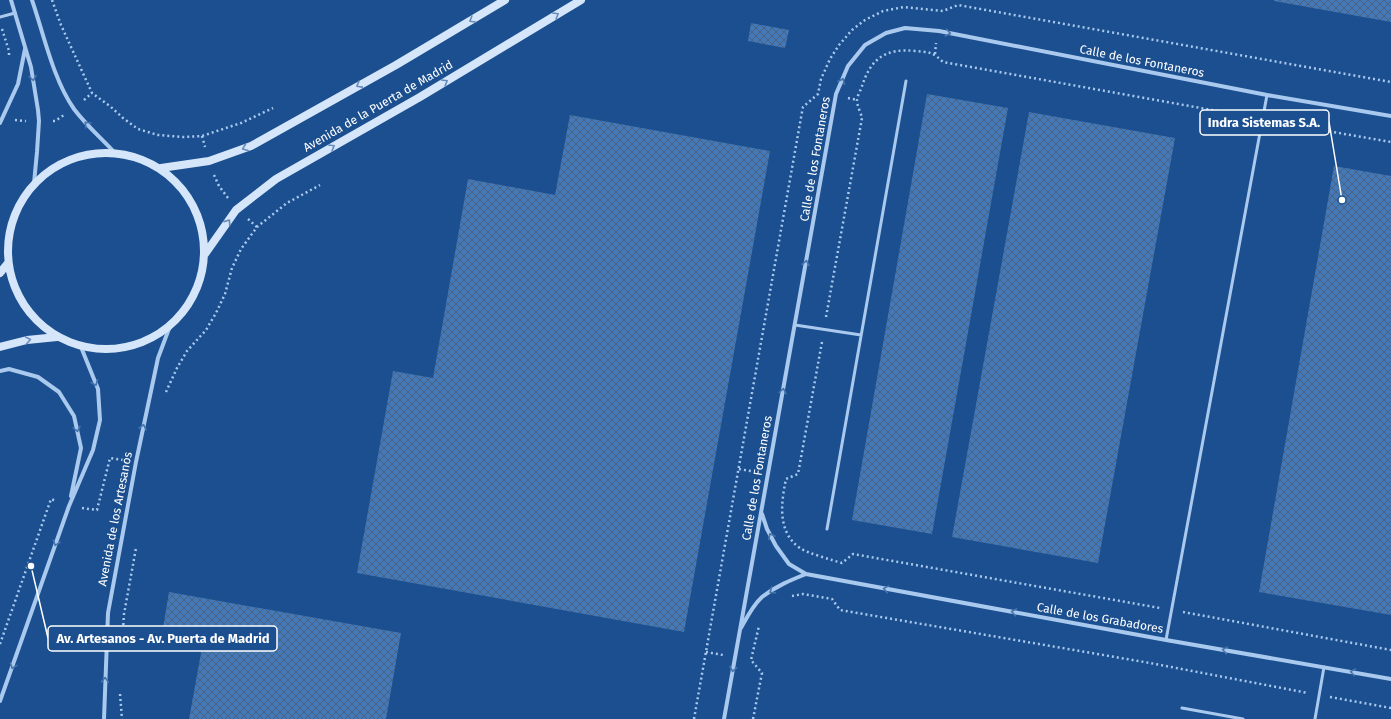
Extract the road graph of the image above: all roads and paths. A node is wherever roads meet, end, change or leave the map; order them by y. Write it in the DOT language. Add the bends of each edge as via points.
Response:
graph roads {
  1 [pos="11,0"];
  2 [pos="32,0"];
  3 [pos="52,0"];
  4 [pos="505,0"];
  5 [pos="581,0"];
  6 [pos="15,12"];
  7 [pos="0,17"];
  8 [pos="0,22"];
  9 [pos="25,48"];
  10 [pos="8,59"];
  11 [pos="906,82"];
  12 [pos="1391,82"];
  13 [pos="1267,95"];
  14 [pos="273,108"];
  15 [pos="1391,116"];
  16 [pos="1262,120"];
  17 [pos="0,123"];
  18 [pos="202,136"];
  19 [pos="1391,142"];
  20 [pos="114,152"];
  21 [pos="209,161"];
  22 [pos="161,168"];
  23 [pos="34,183"];
  24 [pos="320,185"];
  25 [pos="236,210"];
  26 [pos="257,227"];
  27 [pos="205,254"];
  28 [pos="8,263"];
  29 [pos="0,274"];
  30 [pos="795,325"];
  31 [pos="170,326"];
  32 [pos="824,329"];
  33 [pos="861,335"];
  34 [pos="57,337"];
  35 [pos="81,346"];
  36 [pos="0,347"];
  37 [pos="0,371"];
  38 [pos="166,393"];
  39 [pos="136,462"];
  40 [pos="69,506"];
  41 [pos="761,512"];
  42 [pos="827,529"];
  43 [pos="136,547"];
  44 [pos="806,574"];
  45 [pos="786,598"];
  46 [pos="1172,610"];
  47 [pos="759,625"];
  48 [pos="740,630"];
  49 [pos="122,634"];
  50 [pos="1166,640"];
  51 [pos="0,644"];
  52 [pos="1391,650"];
  53 [pos="1324,667"];
  54 [pos="1391,679"];
  55 [pos="120,690"];
  56 [pos="1319,695"];
  57 [pos="0,701"];
  58 [pos="1182,708"];
  59 [pos="1391,708"];
  60 [pos="104,719"];
  61 [pos="122,719"];
  62 [pos="694,719"];
  63 [pos="724,719"];
  64 [pos="753,719"];
  65 [pos="1243,719"];
  66 [pos="1315,719"];
  1 -- 6 [label="street"];
  20 -- 2 [label="street, one-way" via="74,108 56,74"];
  3 -- 18 [label="path" via="92,94 138,129 158,135"];
  4 -- 21 [label="street, one-way" via="396,65 251,146"];
  25 -- 5 [label="street, Avenida de la Puerta de Madrid, one-way" via="276,179 420,97"];
  6 -- 7 [label="lane"];
  6 -- 9 [label="street"];
  8 -- 10 [label="path" via="9,51"];
  9 -- 17 [label="street" via="18,84"];
  9 -- 23 [label="street, one-way" via="31,67 39,121"];
  11 -- 33 [label="lane"];
  12 -- 62 [label="path" via="958,5 943,12 904,7 883,11 852,30 830,59 818,94 803,107"];
  13 -- 15 [label="street, Calle de los Fontaneros"];
  13 -- 16 [label="lane"];
  30 -- 13 [label="street, Calle de los Fontaneros, one-way" via="836,94 848,66 865,45 886,33 905,28 939,32"];
  14 -- 18 [label="path" via="241,124"];
  16 -- 19 [label="path"];
  16 -- 32 [label="path" via="943,62 934,54 890,51 880,57 865,76 857,100 862,118"];
  16 -- 46 [label="lane"];
  18 -- 21 [label="path"];
  20 -- 22 [label="street" via="139,157"];
  20 -- 23 [label="street" via="92,152 71,158 51,168"];
  21 -- 22 [label="street"];
  21 -- 25 [label="path" via="219,186"];
  22 -- 27 [label="street" via="185,191 201,220"];
  23 -- 28 [label="street" via="18,206 9,234"];
  24 -- 26 [label="path" via="287,203"];
  25 -- 26 [label="path"];
  27 -- 25 [label="street, Avenida de la Puerta de Madrid, one-way"];
  26 -- 38 [label="path" via="232,268 225,294 216,313 206,330 187,351"];
  27 -- 31 [label="street" via="199,286 183,314"];
  28 -- 29 [label="street"];
  28 -- 34 [label="street" via="17,292 33,318"];
  30 -- 32 [label="lane"];
  41 -- 30 [label="street, Calle de los Fontaneros, one-way"];
  31 -- 35 [label="street" via="134,346 107,350"];
  39 -- 31 [label="street, Avenida de los Artesanos, one-way" via="158,358"];
  32 -- 33 [label="lane"];
  32 -- 46 [label="path" via="798,474 786,479 782,499 786,532 801,549 842,562 854,554"];
  33 -- 42 [label="lane"];
  34 -- 35 [label="street"];
  36 -- 34 [label="street, one-way" via="27,340"];
  35 -- 40 [label="street, one-way" via="98,389 100,420 93,450"];
  37 -- 40 [label="street, one-way" via="9,368 38,377 59,392 74,416 81,448"];
  39 -- 40 [label="path" via="110,458 97,510"];
  60 -- 39 [label="street, Avenida de los Artesanos, one-way" via="108,612"];
  40 -- 51 [label="path" via="51,499"];
  40 -- 57 [label="street, one-way"];
  44 -- 41 [label="street, Calle de los Grabadores, one-way" via="789,564 776,546"];
  41 -- 48 [label="street, Calle de los Fontaneros"];
  43 -- 49 [label="path"];
  44 -- 48 [label="street, one-way" via="783,583 762,597"];
  50 -- 44 [label="street, Calle de los Grabadores, one-way"];
  45 -- 56 [label="path" via="803,594 832,599 840,610"];
  46 -- 50 [label="lane"];
  46 -- 52 [label="path"];
  47 -- 64 [label="path" via="751,660 762,673"];
  48 -- 63 [label="street, Calle de los Fontaneros, one-way"];
  53 -- 50 [label="street, Calle de los Grabadores, one-way"];
  54 -- 53 [label="street, Calle de los Grabadores, one-way"];
  53 -- 56 [label="lane"];
  55 -- 61 [label="path"];
  56 -- 59 [label="path"];
  56 -- 66 [label="lane"];
  58 -- 65 [label="lane"];
}
